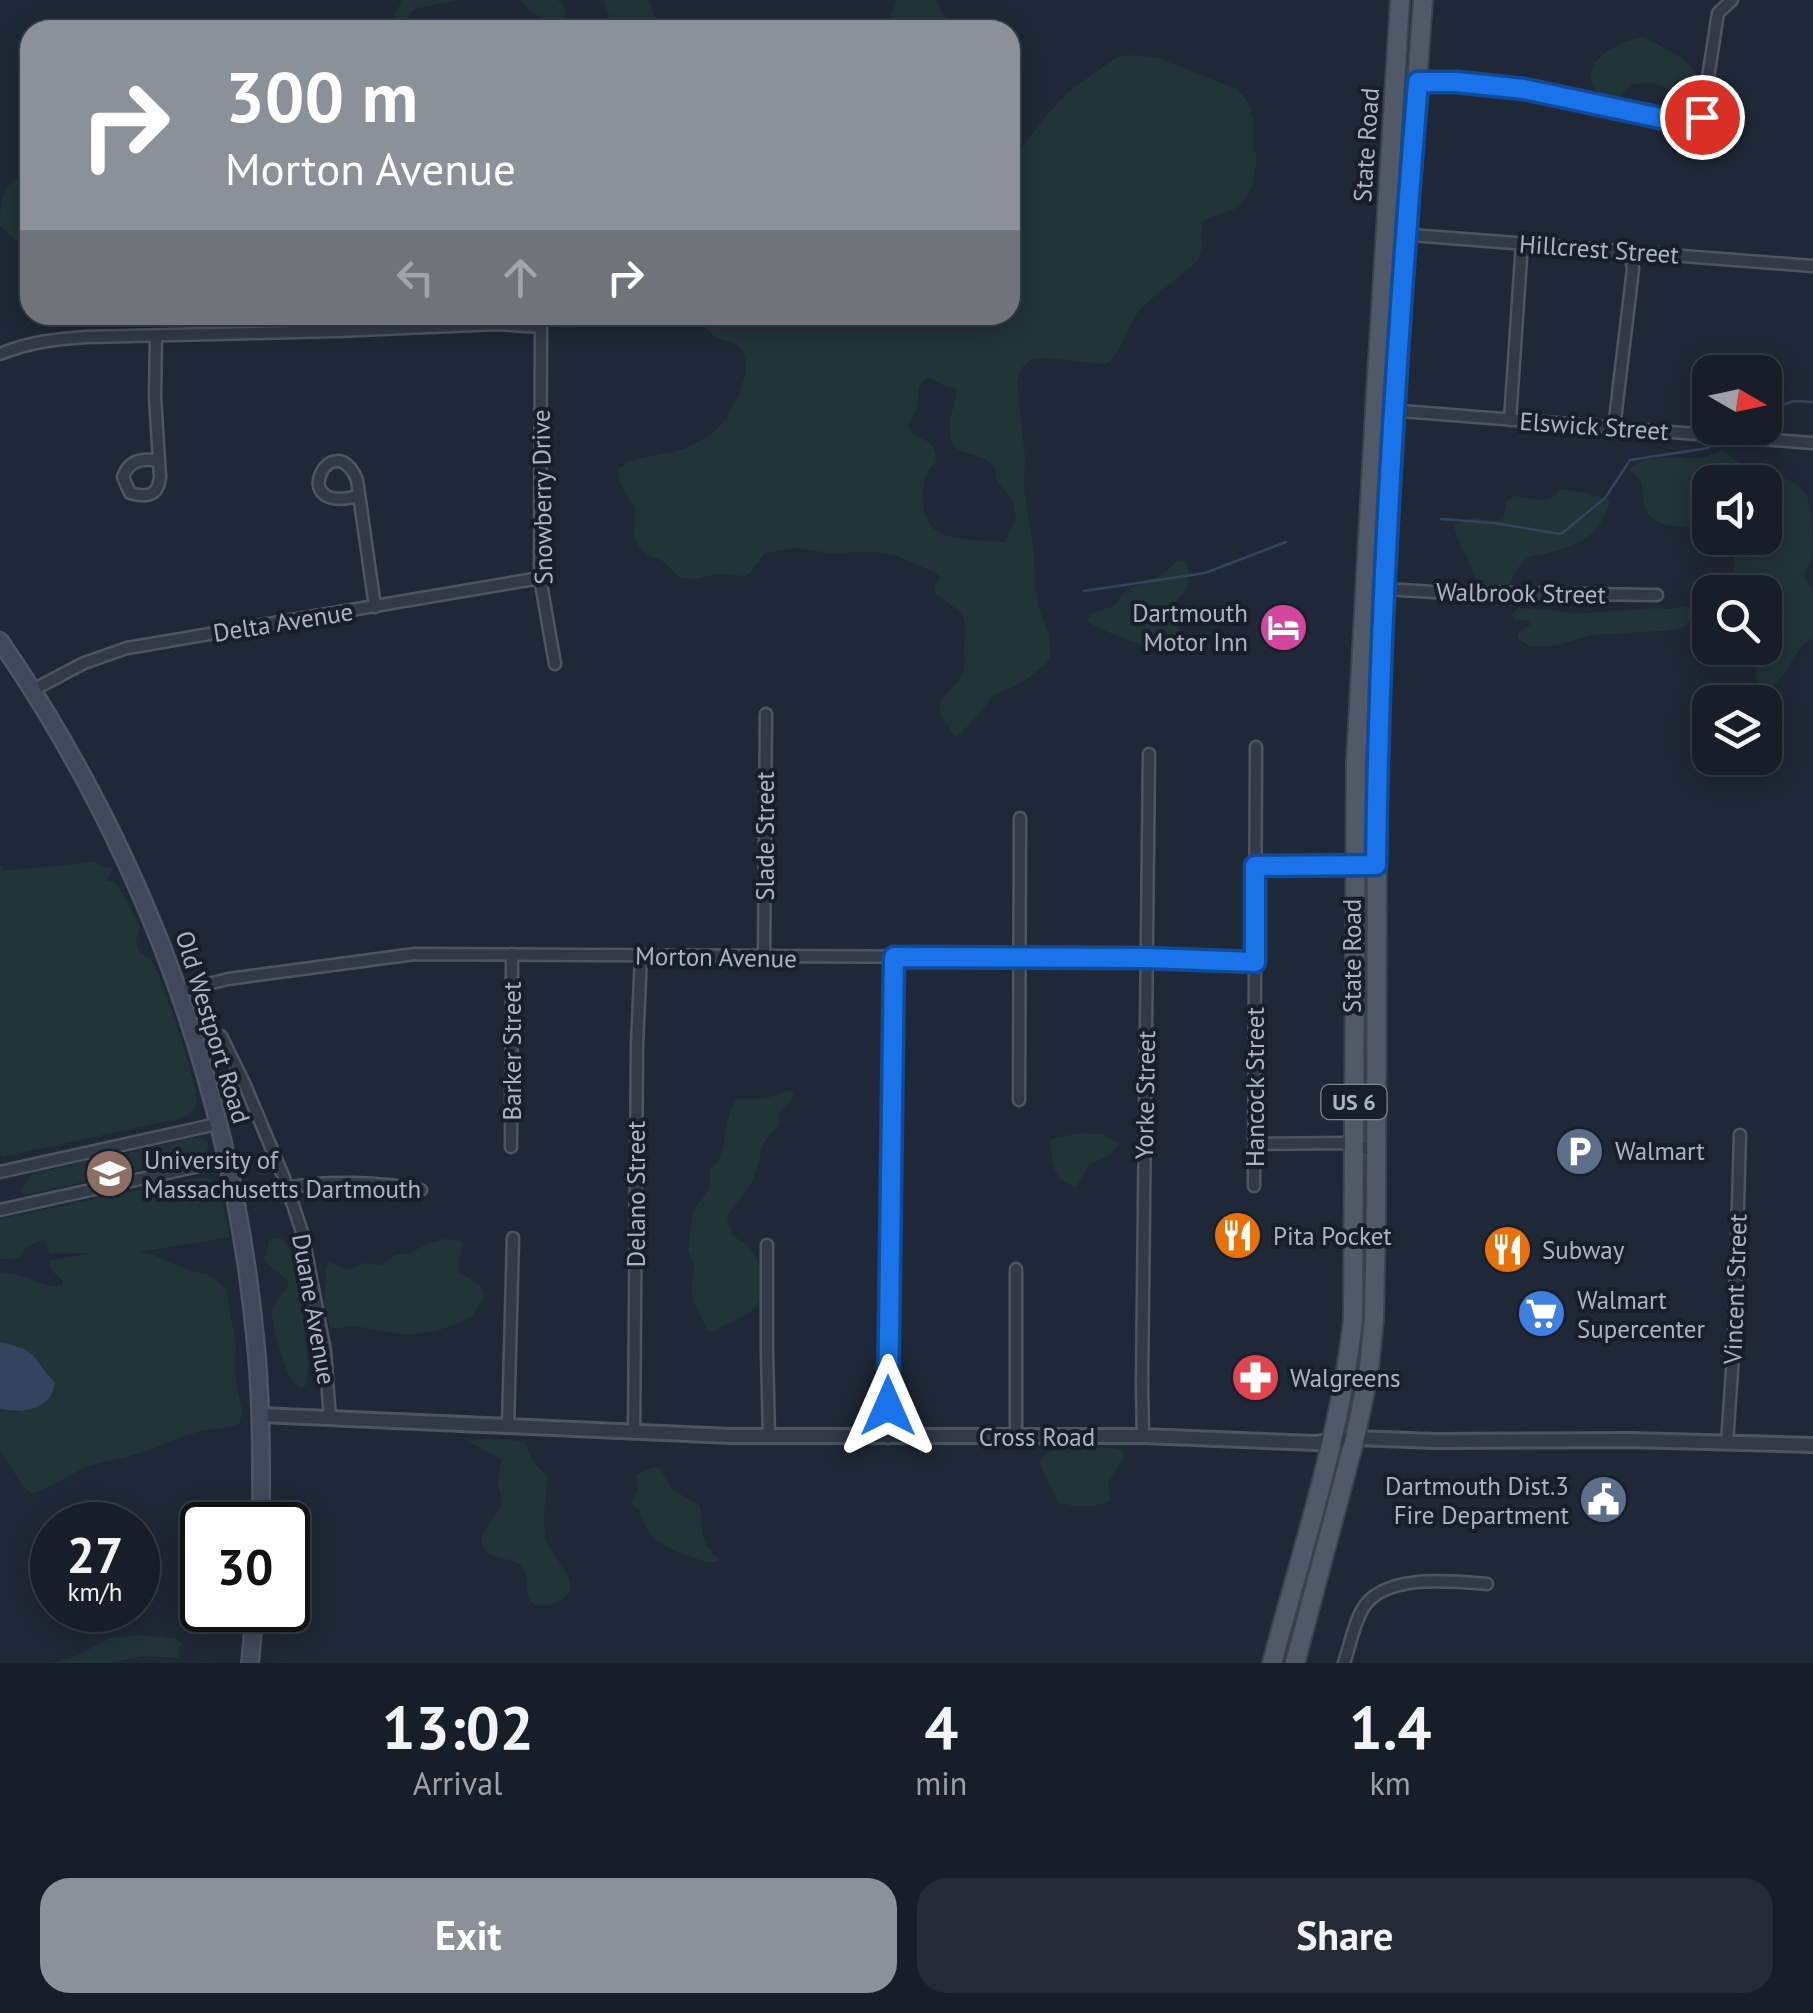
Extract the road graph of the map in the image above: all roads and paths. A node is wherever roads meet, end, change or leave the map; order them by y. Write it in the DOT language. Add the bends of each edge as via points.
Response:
graph roads {
  1 [pos="1423,0"];
  2 [pos="1732,0"];
  3 [pos="1394,2"];
  4 [pos="1418,82"];
  5 [pos="1385,233"];
  6 [pos="1406,236"];
  7 [pos="1522,243"];
  8 [pos="1630,251"];
  9 [pos="1813,266"];
  10 [pos="478,325"];
  11 [pos="507,325"];
  12 [pos="156,336"];
  13 [pos="0,354"];
  14 [pos="1374,409"];
  15 [pos="1395,410"];
  16 [pos="1510,420"];
  17 [pos="1614,428"];
  18 [pos="1813,443"];
  19 [pos="158,461"];
  20 [pos="358,496"];
  21 [pos="540,578"];
  22 [pos="1384,589"];
  23 [pos="1657,596"];
  24 [pos="375,606"];
  25 [pos="0,641"];
  26 [pos="556,664"];
  27 [pos="33,690"];
  28 [pos="766,714"];
  29 [pos="1256,747"];
  30 [pos="1149,754"];
  31 [pos="1020,818"];
  32 [pos="1355,865"];
  33 [pos="1376,865"];
  34 [pos="1255,866"];
  35 [pos="512,954"];
  36 [pos="640,956"];
  37 [pos="764,957"];
  38 [pos="894,957"];
  39 [pos="1019,958"];
  40 [pos="1146,958"];
  41 [pos="1255,962"];
  42 [pos="180,992"];
  43 [pos="221,1036"];
  44 [pos="1019,1100"];
  45 [pos="218,1124"];
  46 [pos="1740,1135"];
  47 [pos="1354,1143"];
  48 [pos="1255,1144"];
  49 [pos="511,1147"];
  50 [pos="1376,1153"];
  51 [pos="226,1160"];
  52 [pos="0,1172"];
  53 [pos="1254,1186"];
  54 [pos="287,1188"];
  55 [pos="421,1190"];
  56 [pos="0,1208"];
  57 [pos="512,1238"];
  58 [pos="767,1245"];
  59 [pos="1016,1268"];
  60 [pos="260,1415"];
  61 [pos="330,1419"];
  62 [pos="508,1427"];
  63 [pos="634,1433"];
  64 [pos="1144,1436"];
  65 [pos="769,1437"];
  66 [pos="1016,1437"];
  67 [pos="888,1438"];
  68 [pos="1355,1438"];
  69 [pos="1331,1442"];
  70 [pos="1727,1443"];
  71 [pos="1813,1446"];
  72 [pos="261,1502"];
  73 [pos="1486,1584"];
  74 [pos="253,1632"];
  75 [pos="250,1663"];
  76 [pos="1272,1663"];
  77 [pos="1295,1663"];
  78 [pos="1344,1663"];
  1 -- 4 [label="main road, State Road / US 6"];
  2 -- 4 [label="street" via="1718,13 1702,117 1670,120 1524,89"];
  3 -- 5 [label="main road, State Road / US 6"];
  4 -- 6 [label="main road, State Road / US 6"];
  5 -- 6 [label="street, Hillcrest Street"];
  5 -- 14 [label="main road, State Road / US 6"];
  6 -- 7 [label="street, Hillcrest Street"];
  6 -- 15 [label="main road, State Road / US 6"];
  7 -- 8 [label="street, Hillcrest Street"];
  7 -- 16 [label="street"];
  8 -- 9 [label="street, Hillcrest Street"];
  8 -- 17 [label="street"];
  10 -- 12 [label="street, Snowberry Drive"];
  11 -- 21 [label="street, Snowberry Drive" via="542,329"];
  12 -- 13 [label="street" via="52,339"];
  12 -- 19 [label="street"];
  14 -- 15 [label="street, Elswick Street"];
  14 -- 32 [label="main road, State Road / US 6"];
  15 -- 16 [label="street, Elswick Street"];
  15 -- 22 [label="main road, State Road / US 6"];
  16 -- 17 [label="street, Elswick Street"];
  17 -- 18 [label="street, Elswick Street"];
  20 -- 20 [label="street" via="346,463 327,464 319,473 331,498"];
  20 -- 24 [label="street"];
  21 -- 24 [label="street, Delta Avenue"];
  21 -- 26 [label="street, Snowberry Drive"];
  22 -- 23 [label="street, Walbrook Street"];
  22 -- 33 [label="main road, State Road / US 6"];
  24 -- 27 [label="street, Delta Avenue" via="128,648"];
  25 -- 27 [label="main road, Old Westport Road"];
  27 -- 42 [label="main road, Old Westport Road" via="116,838"];
  28 -- 37 [label="street, Slade Street"];
  29 -- 34 [label="street, Hancock Street"];
  30 -- 40 [label="street, Yorke Street"];
  31 -- 39 [label="street"];
  32 -- 33 [label="street"];
  32 -- 34 [label="street"];
  32 -- 47 [label="main road, State Road / US 6"];
  33 -- 50 [label="main road, State Road / US 6"];
  34 -- 41 [label="street, Hancock Street"];
  35 -- 36 [label="street, Morton Avenue"];
  35 -- 42 [label="street, Morton Avenue" via="373,958"];
  35 -- 49 [label="street, Barker Street"];
  36 -- 37 [label="street, Morton Avenue"];
  36 -- 63 [label="street, Delano Street"];
  37 -- 38 [label="street, Morton Avenue"];
  38 -- 39 [label="street, Morton Avenue"];
  38 -- 67 [label="street"];
  39 -- 40 [label="street, Morton Avenue"];
  39 -- 44 [label="street"];
  40 -- 41 [label="street, Morton Avenue"];
  40 -- 64 [label="street, Yorke Street"];
  41 -- 48 [label="street, Hancock Street"];
  42 -- 45 [label="main road, Old Westport Road"];
  43 -- 54 [label="street, Duane Avenue"];
  45 -- 51 [label="main road, Old Westport Road"];
  45 -- 52 [label="street"];
  46 -- 70 [label="street, Vincent Street"];
  47 -- 48 [label="street"];
  47 -- 50 [label="street"];
  47 -- 69 [label="main road, State Road / US 6" via="1352,1320"];
  48 -- 53 [label="street, Hancock Street"];
  50 -- 68 [label="main road, State Road / US 6" via="1374,1320"];
  51 -- 56 [label="street"];
  51 -- 60 [label="main road, Old Westport Road" via="249,1280"];
  54 -- 55 [label="street" via="312,1183"];
  54 -- 61 [label="street, Duane Avenue" via="312,1284"];
  57 -- 62 [label="street"];
  58 -- 65 [label="street"];
  59 -- 66 [label="street"];
  60 -- 61 [label="street, Cross Road"];
  60 -- 72 [label="main road, Old Westport Road"];
  61 -- 62 [label="street, Cross Road"];
  62 -- 63 [label="street, Cross Road"];
  63 -- 65 [label="street, Cross Road"];
  64 -- 66 [label="street, Cross Road"];
  64 -- 69 [label="street, Cross Road"];
  65 -- 67 [label="street, Cross Road"];
  66 -- 67 [label="street, Cross Road"];
  68 -- 69 [label="street, Cross Road"];
  68 -- 70 [label="street, Cross Road"];
  68 -- 77 [label="main road, State Road / US 6"];
  69 -- 76 [label="main road, State Road / US 6"];
  70 -- 71 [label="street, Cross Road"];
  73 -- 78 [label="street" via="1411,1583 1380,1592 1363,1607"];
  74 -- 75 [label="main road"];
}
